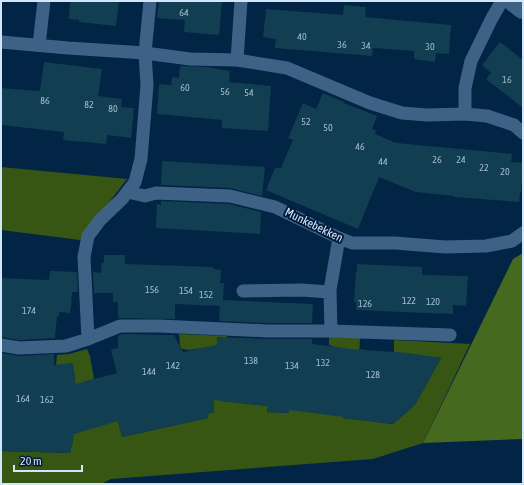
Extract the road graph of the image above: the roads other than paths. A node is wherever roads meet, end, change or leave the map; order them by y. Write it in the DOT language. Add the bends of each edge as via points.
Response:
graph roads {
  1 [pos="44,1"];
  2 [pos="150,1"];
  3 [pos="241,1"];
  4 [pos="502,1"];
  5 [pos="514,1"];
  6 [pos="523,8"];
  7 [pos="1,42"];
  8 [pos="39,45"];
  9 [pos="145,52"];
  10 [pos="237,60"];
  11 [pos="465,114"];
  12 [pos="523,133"];
  13 [pos="128,192"];
  14 [pos="523,233"];
  15 [pos="339,238"];
  16 [pos="330,290"];
  17 [pos="243,291"];
  18 [pos="332,331"];
  19 [pos="450,335"];
  20 [pos="88,339"];
  21 [pos="1,345"];
  1 -- 8 [label="lane"];
  2 -- 9 [label="lane"];
  3 -- 10 [label="lane"];
  4 -- 11 [label="lane" via="471,61 465,88"];
  5 -- 6 [label="street"];
  7 -- 8 [label="lane"];
  8 -- 9 [label="lane"];
  9 -- 10 [label="lane" via="190,59"];
  9 -- 13 [label="lane" via="147,85 141,159 135,182"];
  10 -- 11 [label="lane" via="286,68 370,103 402,113"];
  11 -- 12 [label="lane" via="487,116 514,125"];
  13 -- 15 [label="lane, Munkebekken" via="144,196 156,193 230,196 275,207"];
  13 -- 20 [label="lane" via="88,236 84,257"];
  14 -- 15 [label="lane, Munkebekken" via="512,241 486,246 459,247 352,243"];
  15 -- 16 [label="lane"];
  16 -- 17 [label="lane"];
  16 -- 18 [label="lane"];
  18 -- 19 [label="lane"];
  18 -- 20 [label="lane" via="120,326"];
  20 -- 21 [label="lane" via="66,346 19,348"];
}
